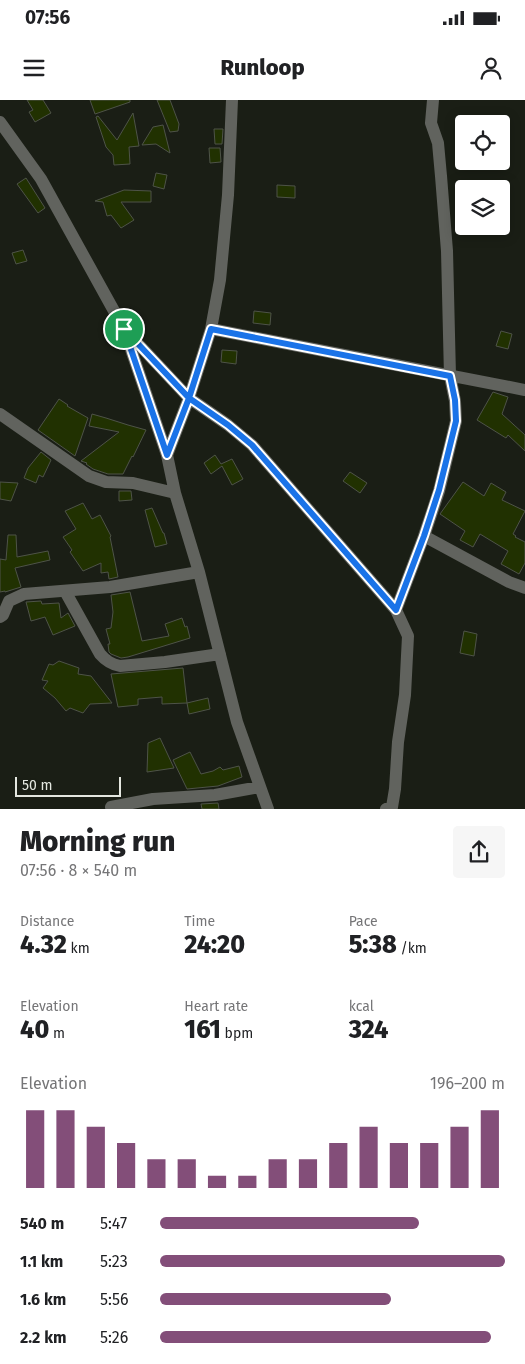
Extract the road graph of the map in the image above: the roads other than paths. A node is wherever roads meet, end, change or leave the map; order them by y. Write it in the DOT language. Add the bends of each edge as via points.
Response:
graph roads {
  1 [pos="232,100"];
  2 [pos="433,100"];
  3 [pos="0,122"];
  4 [pos="124,329"];
  5 [pos="211,329"];
  6 [pos="450,376"];
  7 [pos="525,390"];
  8 [pos="189,398"];
  9 [pos="0,414"];
  10 [pos="167,455"];
  11 [pos="175,492"];
  12 [pos="424,536"];
  13 [pos="200,572"];
  14 [pos="525,588"];
  15 [pos="64,591"];
  16 [pos="396,610"];
  17 [pos="0,617"];
  18 [pos="220,654"];
  19 [pos="260,787"];
  20 [pos="111,807"];
  21 [pos="268,809"];
  22 [pos="386,809"];
  1 -- 5 [label="street" via="228,195 220,280"];
  2 -- 6 [label="street" via="431,122 438,143 447,251"];
  3 -- 4 [label="street" via="41,178"];
  4 -- 8 [label="street"];
  4 -- 10 [label="street"];
  5 -- 6 [label="street"];
  5 -- 8 [label="street"];
  6 -- 7 [label="street"];
  6 -- 12 [label="street" via="456,421"];
  8 -- 10 [label="street"];
  8 -- 16 [label="street" via="252,445"];
  9 -- 11 [label="street" via="89,476 106,482 134,483"];
  10 -- 11 [label="street"];
  11 -- 13 [label="street"];
  12 -- 14 [label="street"];
  12 -- 16 [label="street"];
  13 -- 15 [label="street"];
  13 -- 18 [label="street"];
  15 -- 17 [label="street" via="16,597 9,601"];
  15 -- 18 [label="street" via="100,654 113,664 165,662"];
  16 -- 22 [label="street" via="408,636 408,646 395,789 392,807"];
  18 -- 19 [label="street" via="237,722"];
  19 -- 20 [label="street"];
  19 -- 21 [label="street"];
}
